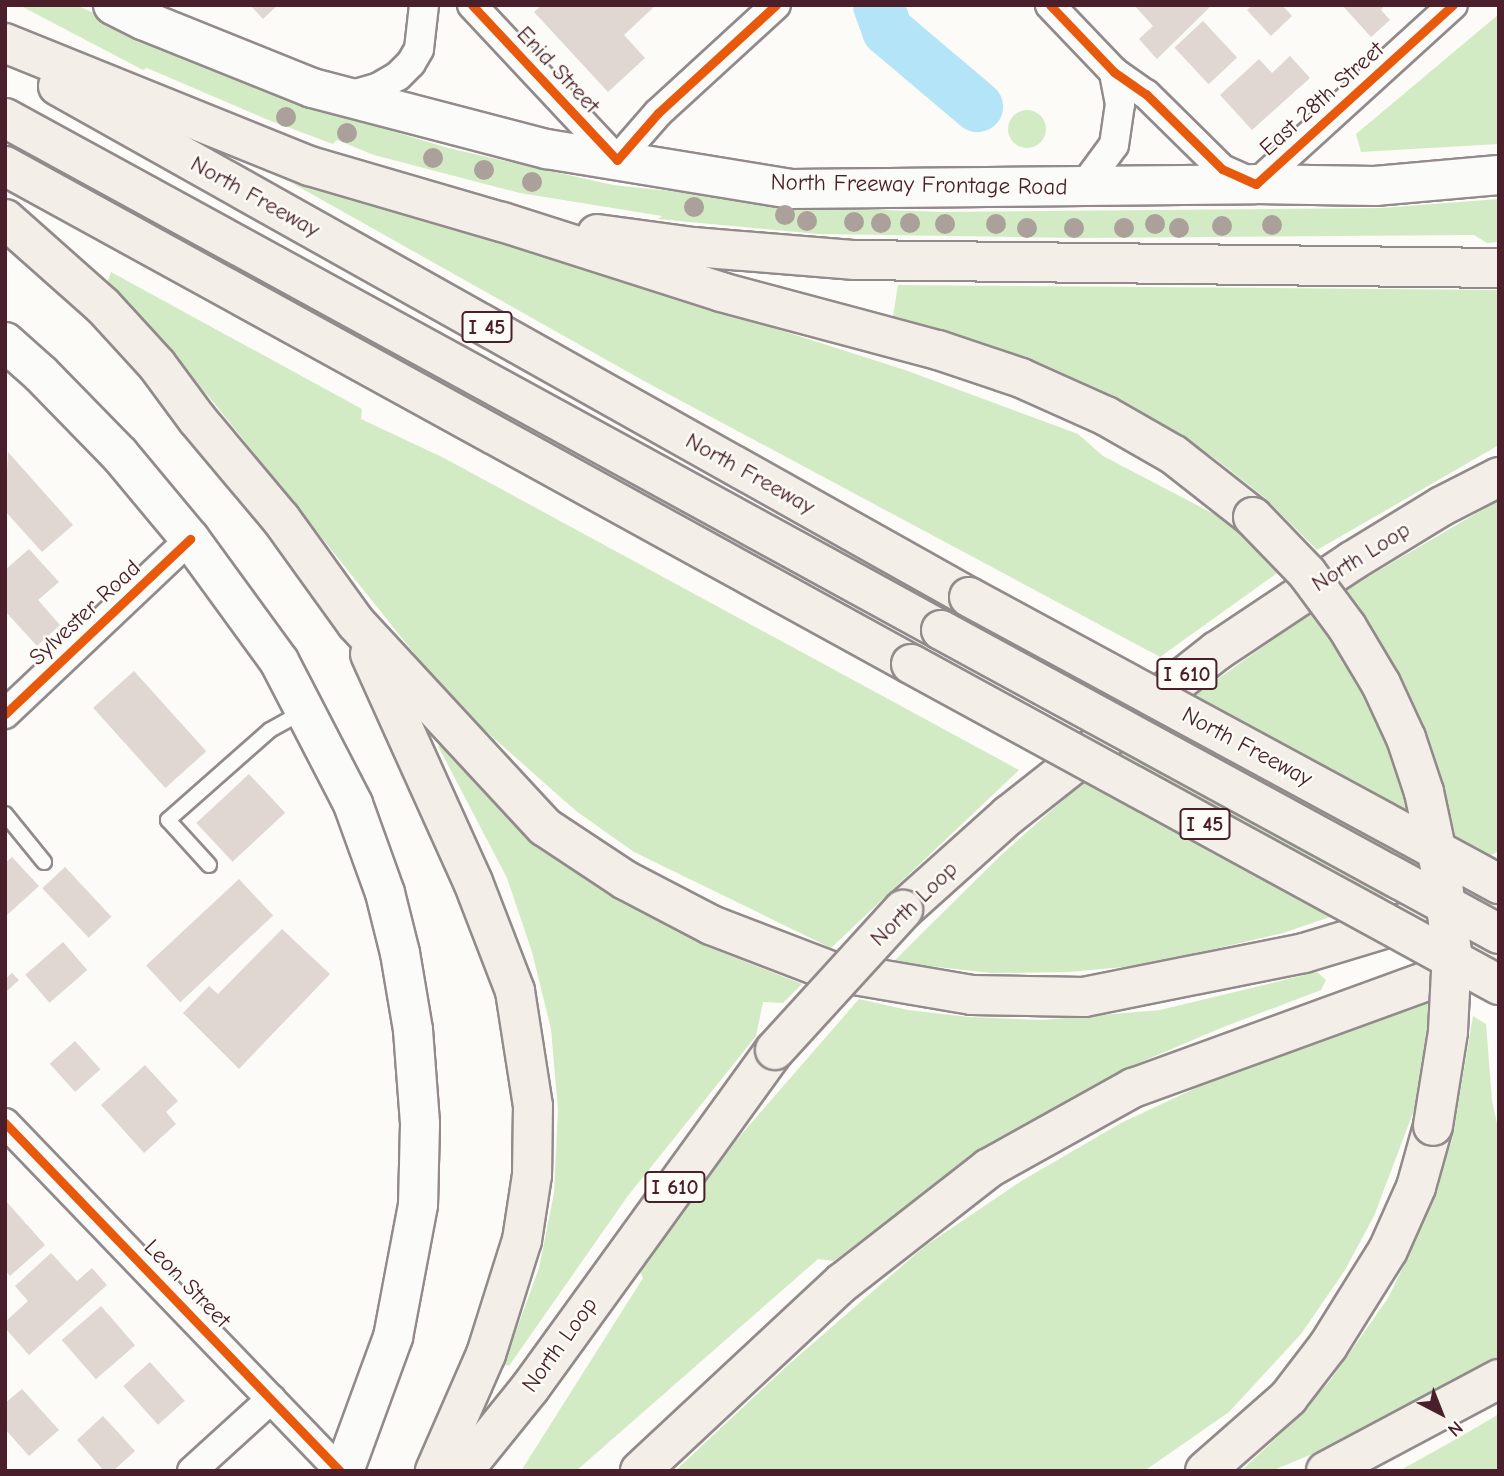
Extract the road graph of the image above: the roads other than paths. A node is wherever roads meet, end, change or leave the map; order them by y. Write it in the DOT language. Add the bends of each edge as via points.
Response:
graph roads {
  1 [pos="113,5"];
  2 [pos="424,5"];
  3 [pos="472,5"];
  4 [pos="1050,5"];
  5 [pos="1453,5"];
  6 [pos="775,6"];
  7 [pos="5,43"];
  8 [pos="5,57"];
  9 [pos="1114,72"];
  10 [pos="345,97"];
  11 [pos="5,118"];
  12 [pos="617,160"];
  13 [pos="5,166"];
  14 [pos="1499,175"];
  15 [pos="1256,184"];
  16 [pos="1083,187"];
  17 [pos="5,219"];
  18 [pos="502,222"];
  19 [pos="1499,257"];
  20 [pos="1424,267"];
  21 [pos="1499,268"];
  22 [pos="5,342"];
  23 [pos="1499,477"];
  24 [pos="190,538"];
  25 [pos="356,623"];
  26 [pos="307,710"];
  27 [pos="5,714"];
  28 [pos="5,814"];
  29 [pos="44,862"];
  30 [pos="209,865"];
  31 [pos="1499,884"];
  32 [pos="1499,894"];
  33 [pos="1499,934"];
  34 [pos="1499,955"];
  35 [pos="1499,985"];
  36 [pos="5,1123"];
  37 [pos="1499,1379"];
  38 [pos="271,1399"];
  39 [pos="191,1471"];
  40 [pos="342,1471"];
  41 [pos="435,1471"];
  42 [pos="463,1471"];
  43 [pos="640,1471"];
  44 [pos="1205,1471"];
  45 [pos="1326,1471"];
  1 -- 10 [label="main road, North Freeway Frontage Road" via="300,84"];
  2 -- 10 [label="street" via="419,49 411,64 377,88"];
  3 -- 12 [label="street, Enid Street"];
  4 -- 9 [label="street"];
  5 -- 15 [label="street, East 28th Street"];
  6 -- 12 [label="street" via="658,113"];
  7 -- 18 [label="highway" via="310,166"];
  8 -- 31 [label="highway, North Freeway / I 45, bridge" via="969,597"];
  9 -- 15 [label="street" via="1146,94 1222,169"];
  9 -- 16 [label="street" via="1121,104 1114,145"];
  10 -- 12 [label="main road, North Freeway Frontage Road" via="547,149"];
  11 -- 33 [label="highway, North Freeway, bridge"];
  12 -- 16 [label="main road, North Freeway Frontage Road" via="791,189"];
  13 -- 35 [label="highway, I 45, bridge"];
  14 -- 15 [label="main road, North Freeway Frontage Road" via="1375,186"];
  15 -- 16 [label="main road, North Freeway Frontage Road"];
  17 -- 25 [label="highway" via="103,306 157,365 281,519"];
  18 -- 20 [label="highway" via="693,247 855,260"];
  18 -- 44 [label="highway, bridge" via="721,292 938,350 1021,378 1106,416 1174,455 1253,517 1307,573 1381,684 1424,792 1452,953 1448,1032 1433,1126 1416,1187 1388,1250 1328,1346 1288,1398"];
  19 -- 20 [label="highway"];
  20 -- 21 [label="highway"];
  22 -- 24 [label="main road" via="120,455"];
  23 -- 42 [label="highway, North Loop / I 610, bridge" via="1364,554 1217,651 1009,816 903,910 775,1050 530,1388"];
  24 -- 26 [label="main road" via="279,661"];
  24 -- 27 [label="street, Sylvester Road"];
  25 -- 32 [label="highway" via="545,827 625,880 711,925 831,971 972,995 1084,997 1304,953"];
  25 -- 41 [label="highway" via="473,882 515,991 533,1106 532,1175 522,1240 486,1354"];
  26 -- 30 [label="lane" via="270,730 168,820"];
  26 -- 40 [label="main road" via="353,804 385,893 413,1030 420,1124 418,1205 393,1337"];
  28 -- 29 [label="lane"];
  34 -- 43 [label="highway" via="1133,1088 989,1168 843,1282"];
  36 -- 38 [label="street, Leon Street"];
  37 -- 45 [label="highway"];
  38 -- 39 [label="street"];
  38 -- 40 [label="street, Leon Street"];
}
